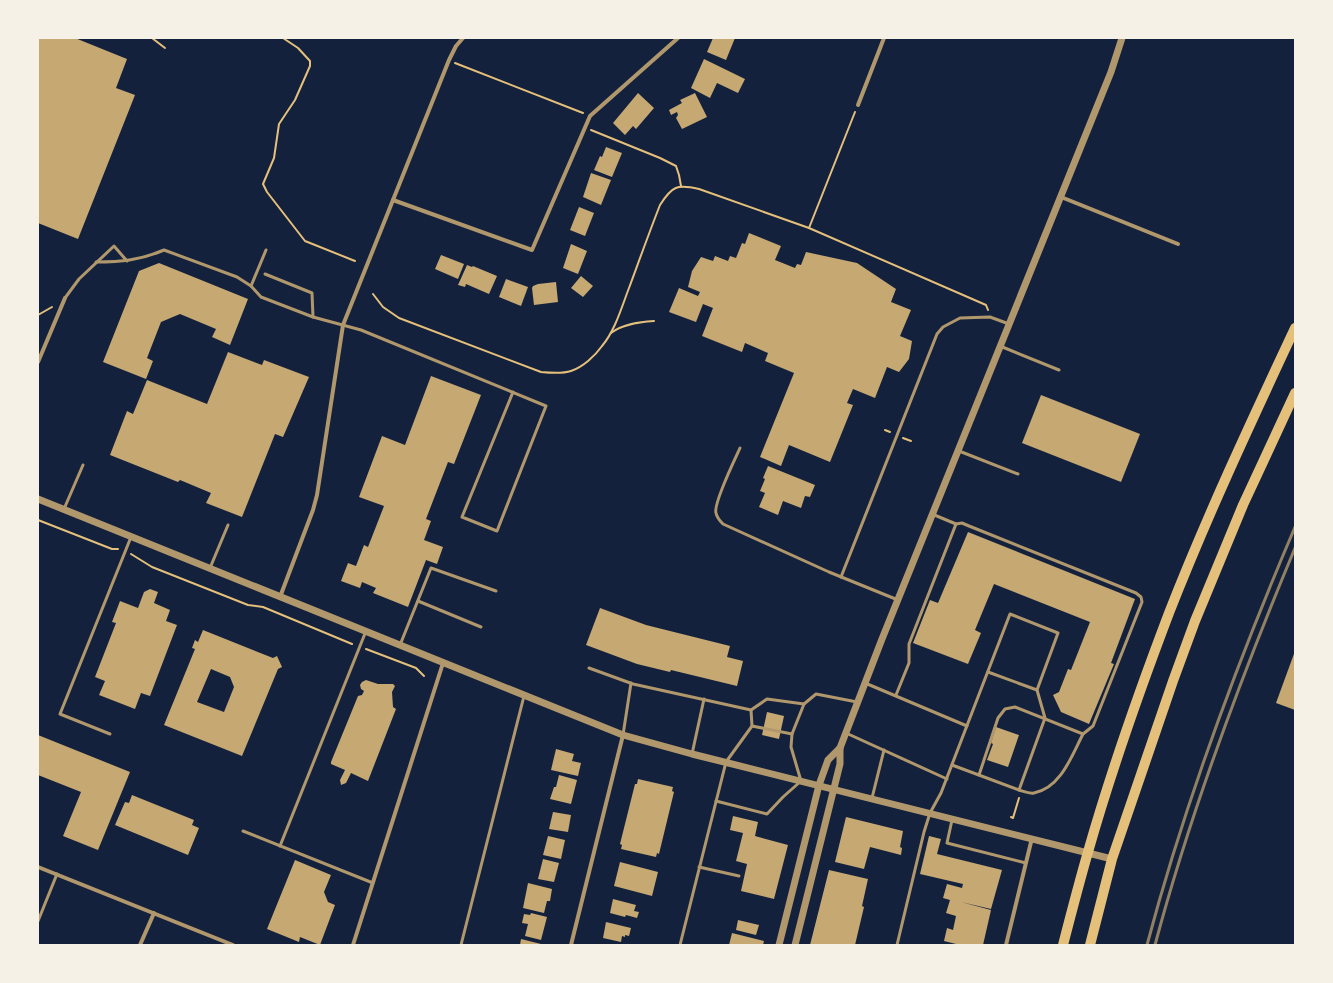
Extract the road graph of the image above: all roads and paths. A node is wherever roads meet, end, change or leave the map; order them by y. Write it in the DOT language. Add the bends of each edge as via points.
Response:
graph roads {
  1 [pos="152,38"];
  2 [pos="283,38"];
  3 [pos="462,38"];
  4 [pos="678,38"];
  5 [pos="884,38"];
  6 [pos="1122,38"];
  7 [pos="165,48"];
  8 [pos="448,60"];
  9 [pos="858,104"];
  10 [pos="590,116"];
  11 [pos="584,127"];
  12 [pos="681,186"];
  13 [pos="1061,197"];
  14 [pos="393,200"];
  15 [pos="809,228"];
  16 [pos="1178,244"];
  17 [pos="266,250"];
  18 [pos="127,261"];
  19 [pos="355,261"];
  20 [pos="96,262"];
  21 [pos="265,274"];
  22 [pos="251,286"];
  23 [pos="373,294"];
  24 [pos="65,298"];
  25 [pos="313,316"];
  26 [pos="990,317"];
  27 [pos="654,322"];
  28 [pos="1009,324"];
  29 [pos="343,325"];
  30 [pos="1295,328"];
  31 [pos="610,334"];
  32 [pos="1000,346"];
  33 [pos="38,362"];
  34 [pos="1059,370"];
  35 [pos="513,392"];
  36 [pos="1295,393"];
  37 [pos="740,448"];
  38 [pos="958,450"];
  39 [pos="83,465"];
  40 [pos="1018,474"];
  41 [pos="38,499"];
  42 [pos="64,509"];
  43 [pos="932,514"];
  44 [pos="38,520"];
  45 [pos="956,524"];
  46 [pos="228,526"];
  47 [pos="131,537"];
  48 [pos="126,552"];
  49 [pos="210,568"];
  50 [pos="841,577"];
  51 [pos="496,591"];
  52 [pos="280,596"];
  53 [pos="898,600"];
  54 [pos="418,601"];
  55 [pos="481,627"];
  56 [pos="366,631"];
  57 [pos="400,645"];
  58 [pos="360,647"];
  59 [pos="443,662"];
  60 [pos="589,668"];
  61 [pos="988,672"];
  62 [pos="424,676"];
  63 [pos="631,683"];
  64 [pos="865,683"];
  65 [pos="1037,690"];
  66 [pos="896,695"];
  67 [pos="524,696"];
  68 [pos="704,699"];
  69 [pos="857,702"];
  70 [pos="804,704"];
  71 [pos="751,710"];
  72 [pos="1045,718"];
  73 [pos="752,726"];
  74 [pos="967,726"];
  75 [pos="846,733"];
  76 [pos="110,734"];
  77 [pos="792,734"];
  78 [pos="1083,734"];
  79 [pos="623,735"];
  80 [pos="840,748"];
  81 [pos="884,750"];
  82 [pos="692,754"];
  83 [pos="726,762"];
  84 [pos="952,765"];
  85 [pos="979,775"];
  86 [pos="947,779"];
  87 [pos="801,781"];
  88 [pos="819,785"];
  89 [pos="834,789"];
  90 [pos="1019,790"];
  91 [pos="872,798"];
  92 [pos="716,801"];
  93 [pos="930,813"];
  94 [pos="953,818"];
  95 [pos="1011,818"];
  96 [pos="243,831"];
  97 [pos="1032,838"];
  98 [pos="280,846"];
  99 [pos="1088,852"];
  100 [pos="1112,859"];
  101 [pos="1026,863"];
  102 [pos="38,866"];
  103 [pos="699,867"];
  104 [pos="57,874"];
  105 [pos="739,876"];
  106 [pos="373,884"];
  107 [pos="154,913"];
  108 [pos="38,921"];
  109 [pos="140,945"];
  110 [pos="233,945"];
  111 [pos="353,945"];
  112 [pos="462,945"];
  113 [pos="571,945"];
  114 [pos="680,945"];
  115 [pos="779,945"];
  116 [pos="795,945"];
  117 [pos="897,945"];
  118 [pos="1006,945"];
  119 [pos="1063,945"];
  120 [pos="1090,945"];
  1 -- 7 [label="path"];
  2 -- 19 [label="path" via="298,48 310,61 310,66 295,100 279,124 274,158 263,184 305,241"];
  3 -- 8 [label="street"];
  4 -- 10 [label="street"];
  5 -- 9 [label="street"];
  6 -- 13 [label="street"];
  8 -- 10 [label="path"];
  8 -- 14 [label="street"];
  9 -- 15 [label="path"];
  10 -- 11 [label="street"];
  11 -- 12 [label="path" via="676,166"];
  11 -- 14 [label="street" via="532,250"];
  12 -- 15 [label="path" via="699,188"];
  12 -- 31 [label="path" via="667,193 660,205"];
  13 -- 16 [label="street"];
  13 -- 28 [label="street"];
  14 -- 29 [label="street"];
  15 -- 26 [label="path" via="986,305"];
  17 -- 22 [label="lane"];
  18 -- 20 [label="lane"];
  18 -- 20 [label="lane" via="114,246"];
  18 -- 22 [label="lane" via="164,250 237,278"];
  20 -- 24 [label="lane"];
  21 -- 25 [label="lane" via="312,293"];
  22 -- 25 [label="lane" via="260,297"];
  23 -- 31 [label="path" via="383,307 399,318 541,372 572,371 595,355"];
  24 -- 33 [label="street"];
  25 -- 29 [label="lane"];
  26 -- 28 [label="lane"];
  26 -- 50 [label="lane" via="960,318 943,327 937,334"];
  27 -- 31 [label="path" via="638,322"];
  28 -- 32 [label="street"];
  29 -- 35 [label="lane"];
  29 -- 52 [label="street" via="317,495"];
  30 -- 99 [label="main road" via="1218,494 1170,612 1126,732"];
  32 -- 34 [label="lane"];
  32 -- 38 [label="street"];
  35 -- 35 [label="lane" via="546,406 497,531 462,517"];
  36 -- 100 [label="main road" via="1243,505 1195,621"];
  37 -- 50 [label="lane" via="717,502 715,512 719,519 729,527"];
  38 -- 40 [label="lane"];
  38 -- 43 [label="street"];
  39 -- 42 [label="lane"];
  41 -- 42 [label="street"];
  42 -- 47 [label="street"];
  43 -- 45 [label="lane"];
  43 -- 53 [label="street"];
  44 -- 48 [label="path"];
  45 -- 66 [label="lane" via="909,644 909,663"];
  45 -- 78 [label="lane" via="962,523 1141,597 1142,602 1093,726"];
  46 -- 49 [label="lane"];
  47 -- 48 [label="lane"];
  47 -- 49 [label="street"];
  48 -- 58 [label="path" via="174,576 248,605 263,607"];
  48 -- 76 [label="lane" via="60,714"];
  49 -- 52 [label="street"];
  50 -- 53 [label="lane"];
  51 -- 54 [label="lane" via="431,568"];
  52 -- 56 [label="street"];
  53 -- 64 [label="street"];
  54 -- 55 [label="lane"];
  54 -- 57 [label="lane"];
  56 -- 57 [label="street"];
  56 -- 58 [label="lane"];
  57 -- 59 [label="street"];
  58 -- 62 [label="path" via="416,668"];
  58 -- 98 [label="lane"];
  59 -- 67 [label="street"];
  59 -- 106 [label="street"];
  60 -- 63 [label="lane"];
  61 -- 65 [label="lane"];
  61 -- 65 [label="lane" via="1010,614 1058,634"];
  61 -- 74 [label="lane"];
  63 -- 68 [label="lane"];
  63 -- 79 [label="lane"];
  64 -- 66 [label="lane"];
  64 -- 69 [label="street"];
  65 -- 72 [label="lane"];
  66 -- 74 [label="lane"];
  67 -- 79 [label="street"];
  67 -- 112 [label="lane"];
  68 -- 71 [label="lane"];
  68 -- 82 [label="lane"];
  69 -- 70 [label="lane" via="816,694"];
  69 -- 75 [label="street"];
  70 -- 71 [label="lane" via="767,699"];
  70 -- 77 [label="lane"];
  71 -- 73 [label="lane"];
  72 -- 78 [label="lane"];
  72 -- 85 [label="lane" via="1016,707 1004,709 998,718"];
  72 -- 90 [label="lane"];
  73 -- 77 [label="lane"];
  73 -- 83 [label="lane"];
  74 -- 84 [label="lane"];
  75 -- 80 [label="street"];
  75 -- 81 [label="lane"];
  77 -- 87 [label="lane" via="790,747"];
  78 -- 90 [label="lane" via="1062,774 1046,788 1032,793"];
  79 -- 82 [label="street"];
  79 -- 113 [label="street"];
  80 -- 88 [label="street" via="828,760"];
  80 -- 89 [label="street" via="840,764"];
  81 -- 86 [label="lane"];
  81 -- 91 [label="lane"];
  82 -- 83 [label="street"];
  83 -- 87 [label="street"];
  83 -- 92 [label="lane"];
  84 -- 85 [label="lane"];
  84 -- 86 [label="lane"];
  85 -- 90 [label="lane"];
  86 -- 93 [label="lane"];
  87 -- 88 [label="street"];
  87 -- 92 [label="lane" via="767,814"];
  88 -- 89 [label="street"];
  88 -- 115 [label="street"];
  89 -- 91 [label="street"];
  89 -- 116 [label="street"];
  90 -- 95 [label="path" via="1020,798"];
  91 -- 93 [label="street"];
  92 -- 103 [label="lane"];
  93 -- 94 [label="street"];
  93 -- 117 [label="lane"];
  94 -- 97 [label="street"];
  94 -- 101 [label="lane" via="947,843"];
  96 -- 98 [label="lane"];
  97 -- 99 [label="street"];
  97 -- 101 [label="street"];
  98 -- 106 [label="lane"];
  99 -- 100 [label="street"];
  99 -- 119 [label="main road"];
  100 -- 120 [label="main road"];
  101 -- 118 [label="street"];
  102 -- 104 [label="street"];
  103 -- 105 [label="lane"];
  103 -- 114 [label="lane"];
  104 -- 107 [label="street"];
  104 -- 108 [label="lane"];
  106 -- 111 [label="street"];
  107 -- 109 [label="street"];
  107 -- 110 [label="street"];
}
